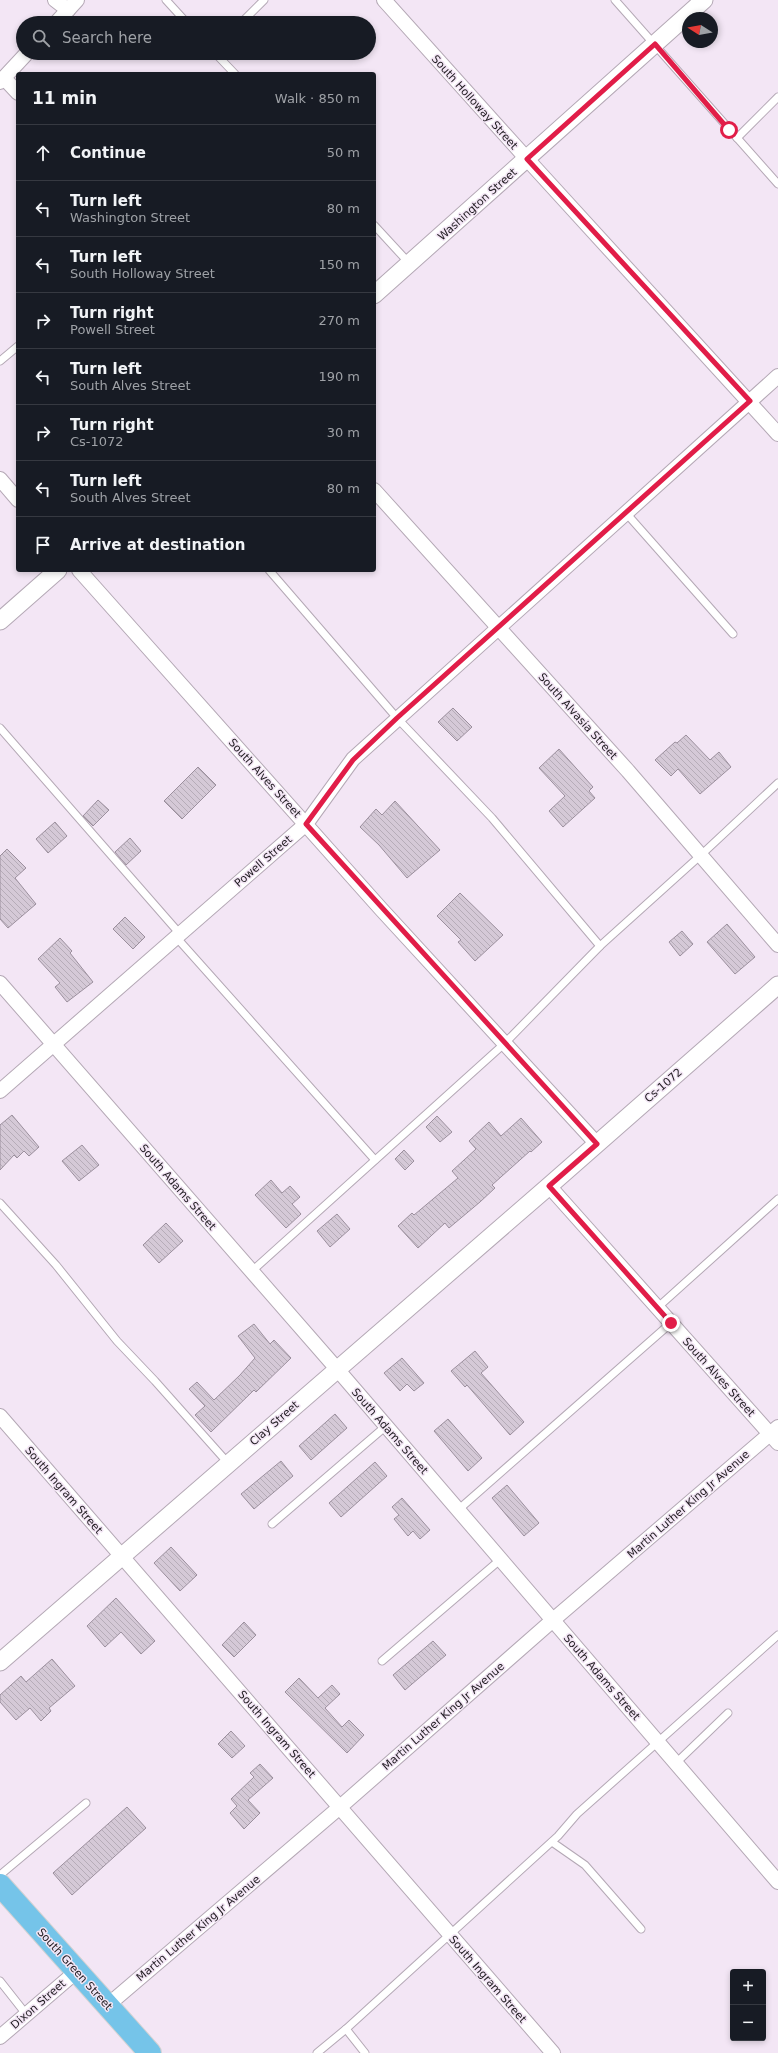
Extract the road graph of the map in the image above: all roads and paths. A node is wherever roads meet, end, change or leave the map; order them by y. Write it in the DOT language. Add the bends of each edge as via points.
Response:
graph roads {
  1 [pos="55,0"];
  2 [pos="166,0"];
  3 [pos="264,0"];
  4 [pos="384,0"];
  5 [pos="615,0"];
  6 [pos="704,0"];
  7 [pos="73,5"];
  8 [pos="63,16"];
  9 [pos="181,16"];
  10 [pos="248,16"];
  11 [pos="655,44"];
  12 [pos="21,60"];
  13 [pos="222,60"];
  14 [pos="233,72"];
  15 [pos="2,80"];
  16 [pos="16,91"];
  17 [pos="778,97"];
  18 [pos="737,138"];
  19 [pos="527,159"];
  20 [pos="778,184"];
  21 [pos="376,227"];
  22 [pos="409,264"];
  23 [pos="376,293"];
  24 [pos="16,348"];
  25 [pos="0,361"];
  26 [pos="778,376"];
  27 [pos="750,401"];
  28 [pos="778,434"];
  29 [pos="0,479"];
  30 [pos="376,492"];
  31 [pos="16,498"];
  32 [pos="626,513"];
  33 [pos="56,572"];
  34 [pos="81,572"];
  35 [pos="271,572"];
  36 [pos="0,621"];
  37 [pos="499,627"];
  38 [pos="733,634"];
  39 [pos="397,718"];
  40 [pos="0,728"];
  41 [pos="778,783"];
  42 [pos="306,824"];
  43 [pos="701,855"];
  44 [pos="178,936"];
  45 [pos="778,945"];
  46 [pos="600,946"];
  47 [pos="0,983"];
  48 [pos="778,985"];
  49 [pos="53,1044"];
  50 [pos="504,1044"];
  51 [pos="0,1091"];
  52 [pos="597,1144"];
  53 [pos="375,1160"];
  54 [pos="549,1186"];
  55 [pos="778,1199"];
  56 [pos="0,1203"];
  57 [pos="252,1271"];
  58 [pos="657,1308"];
  59 [pos="671,1323"];
  60 [pos="337,1369"];
  61 [pos="0,1416"];
  62 [pos="386,1426"];
  63 [pos="775,1434"];
  64 [pos="228,1463"];
  65 [pos="458,1510"];
  66 [pos="272,1524"];
  67 [pos="121,1556"];
  68 [pos="501,1559"];
  69 [pos="553,1620"];
  70 [pos="778,1635"];
  71 [pos="382,1661"];
  72 [pos="0,1662"];
  73 [pos="728,1713"];
  74 [pos="658,1743"];
  75 [pos="676,1763"];
  76 [pos="86,1803"];
  77 [pos="340,1807"];
  78 [pos="552,1842"];
  79 [pos="778,1882"];
  80 [pos="2,1889"];
  81 [pos="641,1929"];
  82 [pos="449,1934"];
  83 [pos="76,1971"];
  84 [pos="0,1981"];
  85 [pos="108,2005"];
  86 [pos="26,2014"];
  87 [pos="346,2029"];
  88 [pos="0,2036"];
  89 [pos="150,2053"];
  90 [pos="317,2053"];
  91 [pos="365,2053"];
  92 [pos="553,2053"];
  1 -- 7 [label="street"];
  2 -- 9 [label="lane"];
  3 -- 10 [label="lane"];
  4 -- 19 [label="street, South Holloway Street"];
  5 -- 11 [label="lane"];
  6 -- 11 [label="street, Washington Street"];
  7 -- 8 [label="street"];
  11 -- 18 [label="lane"];
  11 -- 19 [label="street, Washington Street"];
  12 -- 15 [label="street"];
  13 -- 14 [label="lane"];
  15 -- 16 [label="street"];
  17 -- 18 [label="lane"];
  18 -- 20 [label="lane"];
  19 -- 22 [label="street, Washington Street"];
  19 -- 27 [label="street, South Holloway Street"];
  21 -- 22 [label="lane"];
  22 -- 23 [label="street, Washington Street"];
  24 -- 25 [label="lane"];
  26 -- 27 [label="street, Powell Street"];
  27 -- 28 [label="street, South Holloway Street"];
  27 -- 32 [label="street, Powell Street"];
  29 -- 31 [label="street"];
  30 -- 37 [label="street, South Alvasia Street"];
  32 -- 37 [label="street, Powell Street"];
  32 -- 38 [label="lane"];
  33 -- 36 [label="street"];
  34 -- 42 [label="street, South Alves Street"];
  35 -- 39 [label="lane"];
  37 -- 39 [label="street, Powell Street"];
  37 -- 43 [label="street, South Alvasia Street"];
  39 -- 42 [label="street, Powell Street" via="353,760"];
  39 -- 46 [label="lane" via="492,818"];
  40 -- 44 [label="lane"];
  41 -- 43 [label="lane"];
  42 -- 44 [label="street, Powell Street"];
  42 -- 50 [label="street, South Alves Street"];
  43 -- 45 [label="street, South Alvasia Street"];
  43 -- 46 [label="lane"];
  44 -- 49 [label="street, Powell Street"];
  44 -- 53 [label="lane"];
  46 -- 50 [label="lane"];
  47 -- 49 [label="street, South Adams Street"];
  48 -- 52 [label="street, Cs-1072"];
  49 -- 51 [label="street, Powell Street"];
  49 -- 57 [label="street, South Adams Street"];
  50 -- 52 [label="street, South Alves Street"];
  50 -- 53 [label="lane"];
  52 -- 54 [label="street, Cs-1072"];
  53 -- 57 [label="lane"];
  54 -- 58 [label="street, South Alves Street"];
  54 -- 60 [label="street, Clay Street"];
  55 -- 58 [label="lane"];
  56 -- 64 [label="lane" via="56,1265 117,1341"];
  57 -- 60 [label="street, South Adams Street"];
  58 -- 59 [label="street, South Alves Street"];
  59 -- 63 [label="street, South Alves Street"];
  59 -- 65 [label="lane"];
  60 -- 62 [label="street, South Adams Street"];
  60 -- 64 [label="street, Clay Street"];
  61 -- 67 [label="street, South Ingram Street"];
  62 -- 65 [label="street, South Adams Street"];
  62 -- 66 [label="lane"];
  63 -- 69 [label="street, Martin Luther King Jr Avenue"];
  64 -- 67 [label="street, Clay Street"];
  65 -- 68 [label="street, South Adams Street"];
  67 -- 72 [label="street, Clay Street"];
  67 -- 77 [label="street, South Ingram Street"];
  68 -- 69 [label="street, South Adams Street"];
  68 -- 71 [label="lane"];
  69 -- 74 [label="street, South Adams Street"];
  69 -- 77 [label="street, Martin Luther King Jr Avenue"];
  70 -- 74 [label="lane"];
  73 -- 75 [label="lane"];
  74 -- 75 [label="street, South Adams Street"];
  74 -- 78 [label="lane" via="577,1814"];
  75 -- 79 [label="street, South Adams Street"];
  76 -- 80 [label="lane"];
  77 -- 82 [label="street, South Ingram Street"];
  77 -- 85 [label="street, Martin Luther King Jr Avenue"];
  78 -- 81 [label="lane" via="585,1865"];
  78 -- 82 [label="lane"];
  80 -- 83 [label="main road, South Green Street"];
  82 -- 87 [label="lane"];
  82 -- 92 [label="street, South Ingram Street"];
  83 -- 85 [label="main road, South Green Street"];
  83 -- 86 [label="street, Dixon Street"];
  84 -- 86 [label="lane"];
  85 -- 89 [label="main road, South Green Street"];
  86 -- 88 [label="street, Dixon Street"];
  87 -- 90 [label="lane"];
  87 -- 91 [label="lane"];
}
